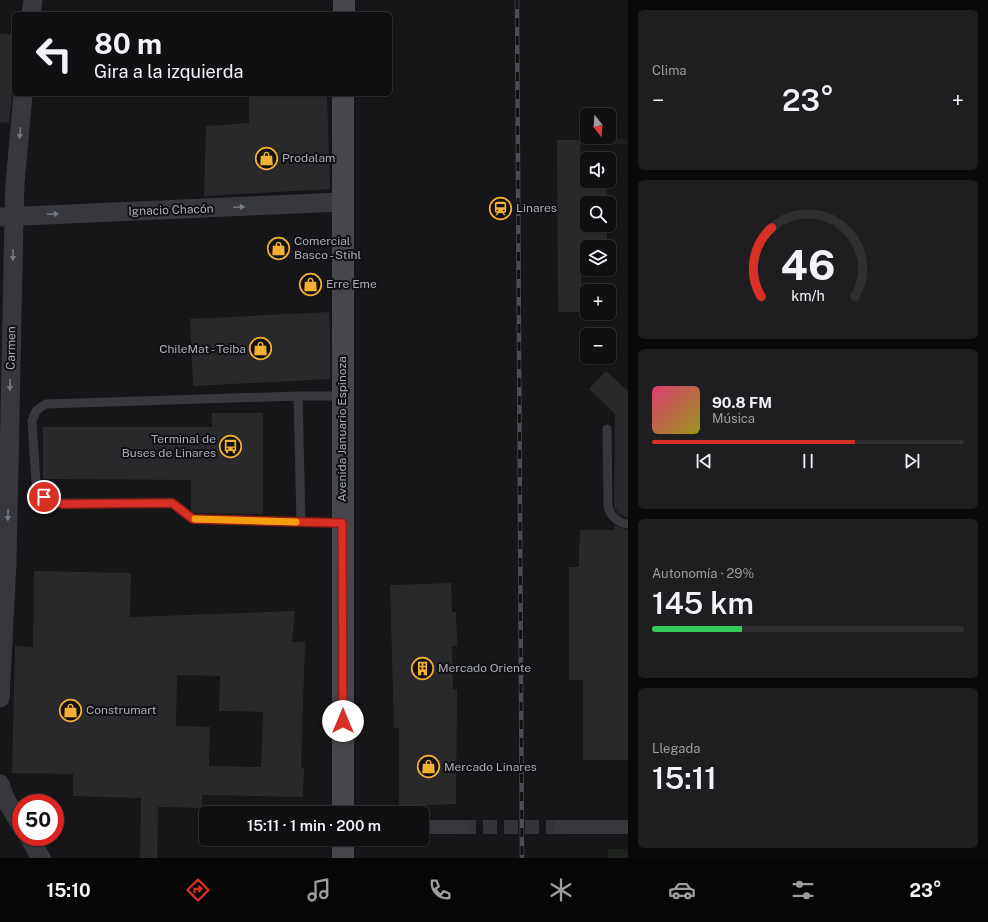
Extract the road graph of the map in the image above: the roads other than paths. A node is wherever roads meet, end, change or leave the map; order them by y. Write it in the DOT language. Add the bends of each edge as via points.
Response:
graph roads {
  1 [pos="33,0"];
  2 [pos="344,0"];
  3 [pos="31,12"];
  4 [pos="344,12"];
  5 [pos="23,96"];
  6 [pos="343,96"];
  7 [pos="342,202"];
  8 [pos="7,216"];
  9 [pos="298,396"];
  10 [pos="342,396"];
  11 [pos="607,429"];
  12 [pos="301,522"];
  13 [pos="342,523"];
  14 [pos="628,524"];
  15 [pos="3,563"];
  16 [pos="0,698"];
  17 [pos="0,784"];
  18 [pos="343,806"];
  19 [pos="12,810"];
  20 [pos="429,827"];
  21 [pos="462,827"];
  22 [pos="561,827"];
  23 [pos="628,827"];
  24 [pos="34,846"];
  25 [pos="343,846"];
  26 [pos="41,858"];
  27 [pos="343,858"];
  1 -- 3 [label="street"];
  2 -- 4 [label="main road"];
  5 -- 8 [label="street, Carmen, one-way" via="15,184"];
  6 -- 7 [label="main road, Avenida Januario Espinoza"];
  8 -- 7 [label="street, Ignacio Chacón, one-way"];
  7 -- 10 [label="main road, Avenida Januario Espinoza"];
  8 -- 15 [label="street, Carmen, one-way"];
  9 -- 10 [label="lane"];
  9 -- 12 [label="lane"];
  9 -- 12 [label="lane" via="46,404 36,411 32,421 36,483 39,491 50,501 63,504 172,503 193,519"];
  10 -- 13 [label="main road, Avenida Januario Espinoza"];
  11 -- 14 [label="lane" via="609,512 620,522"];
  12 -- 13 [label="lane"];
  13 -- 18 [label="main road, Avenida Januario Espinoza"];
  15 -- 16 [label="street, Carmen"];
  17 -- 19 [label="street"];
  20 -- 21 [label="street"];
  22 -- 23 [label="street"];
  24 -- 26 [label="street"];
  25 -- 27 [label="main road"];
}
